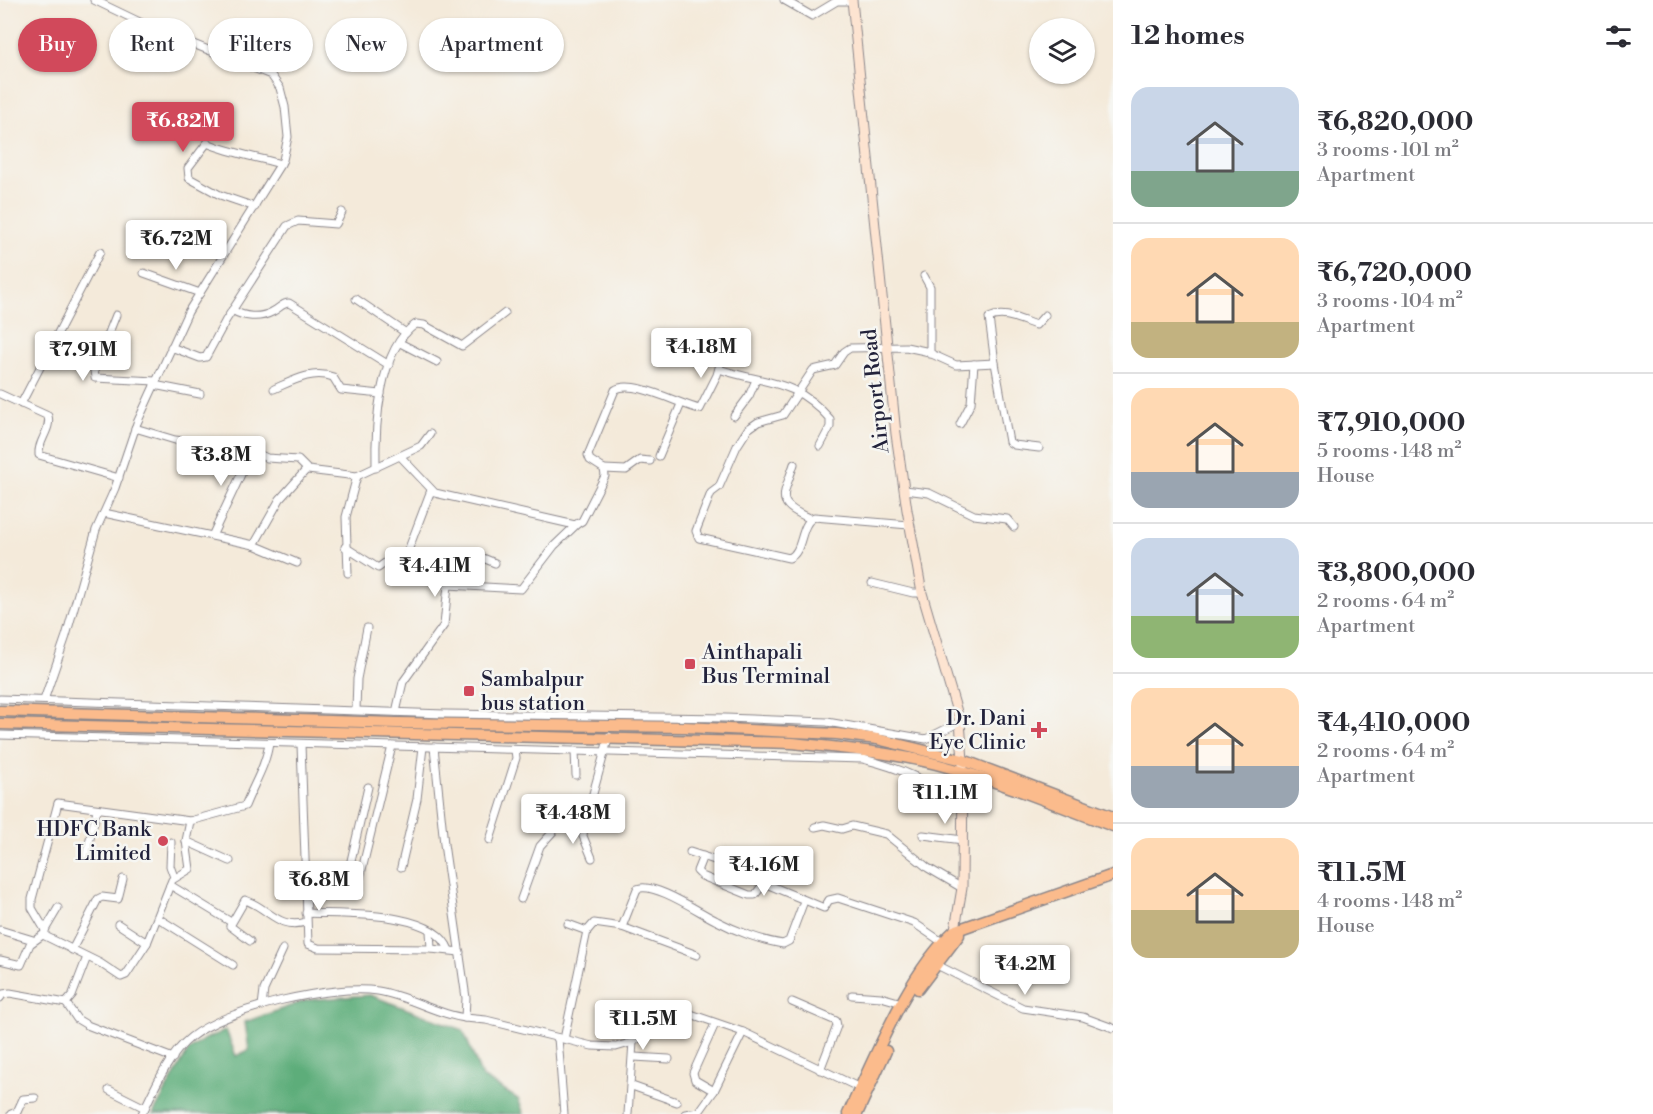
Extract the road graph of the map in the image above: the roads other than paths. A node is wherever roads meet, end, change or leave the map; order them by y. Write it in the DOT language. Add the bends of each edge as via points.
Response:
graph roads {
  1 [pos="94,0"];
  2 [pos="784,0"];
  3 [pos="852,1"];
  4 [pos="281,164"];
  5 [pos="255,207"];
  6 [pos="342,212"];
  7 [pos="100,252"];
  8 [pos="144,273"];
  9 [pos="924,276"];
  10 [pos="200,292"];
  11 [pos="356,299"];
  12 [pos="232,310"];
  13 [pos="505,312"];
  14 [pos="116,315"];
  15 [pos="1045,315"];
  16 [pos="406,333"];
  17 [pos="400,343"];
  18 [pos="171,347"];
  19 [pos="889,348"];
  20 [pos="930,354"];
  21 [pos="722,357"];
  22 [pos="437,362"];
  23 [pos="991,363"];
  24 [pos="974,364"];
  25 [pos="389,365"];
  26 [pos="718,369"];
  27 [pos="756,380"];
  28 [pos="155,383"];
  29 [pos="274,389"];
  30 [pos="799,392"];
  31 [pos="381,393"];
  32 [pos="0,394"];
  33 [pos="200,394"];
  34 [pos="21,404"];
  35 [pos="681,404"];
  36 [pos="734,416"];
  37 [pos="960,424"];
  38 [pos="135,428"];
  39 [pos="430,434"];
  40 [pos="820,446"];
  41 [pos="1039,448"];
  42 [pos="252,451"];
  43 [pos="400,456"];
  44 [pos="659,456"];
  45 [pos="650,461"];
  46 [pos="794,464"];
  47 [pos="376,468"];
  48 [pos="604,469"];
  49 [pos="306,470"];
  50 [pos="357,476"];
  51 [pos="119,478"];
  52 [pos="431,490"];
  53 [pos="905,490"];
  54 [pos="104,513"];
  55 [pos="811,519"];
  56 [pos="578,524"];
  57 [pos="909,525"];
  58 [pos="1014,527"];
  59 [pos="213,534"];
  60 [pos="254,545"];
  61 [pos="345,547"];
  62 [pos="406,555"];
  63 [pos="297,563"];
  64 [pos="495,563"];
  65 [pos="348,573"];
  66 [pos="872,583"];
  67 [pos="448,585"];
  68 [pos="922,592"];
  69 [pos="367,628"];
  70 [pos="0,699"];
  71 [pos="44,700"];
  72 [pos="356,710"];
  73 [pos="0,711"];
  74 [pos="396,712"];
  75 [pos="614,721"];
  76 [pos="960,722"];
  77 [pos="0,724"];
  78 [pos="0,735"];
  79 [pos="608,738"];
  80 [pos="269,743"];
  81 [pos="301,744"];
  82 [pos="393,746"];
  83 [pos="423,747"];
  84 [pos="434,747"];
  85 [pos="515,750"];
  86 [pos="574,751"];
  87 [pos="606,752"];
  88 [pos="963,766"];
  89 [pos="576,775"];
  90 [pos="368,787"];
  91 [pos="963,804"];
  92 [pos="97,810"];
  93 [pos="1113,817"];
  94 [pos="190,821"];
  95 [pos="584,826"];
  96 [pos="1113,826"];
  97 [pos="815,827"];
  98 [pos="922,835"];
  99 [pos="490,840"];
  100 [pos="963,840"];
  101 [pos="186,841"];
  102 [pos="171,842"];
  103 [pos="690,852"];
  104 [pos="87,855"];
  105 [pos="703,856"];
  106 [pos="592,858"];
  107 [pos="230,861"];
  108 [pos="766,866"];
  109 [pos="401,867"];
  110 [pos="742,869"];
  111 [pos="305,873"];
  112 [pos="347,878"];
  113 [pos="123,879"];
  114 [pos="1111,879"];
  115 [pos="172,881"];
  116 [pos="764,883"];
  117 [pos="962,888"];
  118 [pos="521,899"];
  119 [pos="804,901"];
  120 [pos="58,908"];
  121 [pos="306,913"];
  122 [pos="158,918"];
  123 [pos="231,922"];
  124 [pos="306,922"];
  125 [pos="118,924"];
  126 [pos="568,924"];
  127 [pos="622,927"];
  128 [pos="0,930"];
  129 [pos="430,931"];
  130 [pos="587,931"];
  131 [pos="45,932"];
  132 [pos="958,933"];
  133 [pos="33,940"];
  134 [pos="250,941"];
  135 [pos="942,942"];
  136 [pos="147,943"];
  137 [pos="283,948"];
  138 [pos="431,949"];
  139 [pos="72,950"];
  140 [pos="449,950"];
  141 [pos="460,952"];
  142 [pos="697,954"];
  143 [pos="87,957"];
  144 [pos="0,960"];
  145 [pos="935,964"];
  146 [pos="233,965"];
  147 [pos="852,995"];
  148 [pos="0,999"];
  149 [pos="792,1002"];
  150 [pos="66,1003"];
  151 [pos="902,1003"];
  152 [pos="262,1006"];
  153 [pos="465,1018"];
  154 [pos="715,1024"];
  155 [pos="1113,1028"];
  156 [pos="743,1032"];
  157 [pos="561,1039"];
  158 [pos="633,1042"];
  159 [pos="634,1057"];
  160 [pos="173,1058"];
  161 [pos="669,1059"];
  162 [pos="820,1070"];
  163 [pos="632,1086"];
  164 [pos="109,1090"];
  165 [pos="864,1090"];
  166 [pos="714,1091"];
  167 [pos="35,1098"];
  168 [pos="677,1102"];
  169 [pos="144,1111"];
  170 [pos="701,1113"];
  171 [pos="11,1114"];
  172 [pos="564,1114"];
  173 [pos="628,1114"];
  174 [pos="685,1114"];
  175 [pos="848,1114"];
  176 [pos="857,1114"];
  1 -- 4 [label="street" via="271,75 280,88 285,107 288,137"];
  2 -- 3 [label="street" via="812,16 837,1"];
  3 -- 19 [label="main road, Airport Road"];
  4 -- 5 [label="street"];
  4 -- 5 [label="street" via="207,143 188,168 189,178 220,195"];
  5 -- 10 [label="street"];
  6 -- 12 [label="street" via="336,224 290,223"];
  7 -- 34 [label="street"];
  8 -- 10 [label="street"];
  9 -- 20 [label="street" via="930,287"];
  10 -- 18 [label="street"];
  11 -- 16 [label="street"];
  12 -- 18 [label="street" via="206,357"];
  12 -- 25 [label="street" via="256,316 290,303"];
  13 -- 16 [label="street" via="462,346 424,324 416,324"];
  14 -- 28 [label="street" via="94,370 95,378"];
  15 -- 23 [label="street" via="1036,326 1012,317 989,318"];
  16 -- 17 [label="street"];
  17 -- 22 [label="street"];
  17 -- 25 [label="street"];
  18 -- 28 [label="street"];
  19 -- 20 [label="street"];
  19 -- 30 [label="street" via="846,350 835,365 813,370"];
  19 -- 53 [label="main road, Airport Road"];
  20 -- 24 [label="street" via="956,365"];
  21 -- 26 [label="street"];
  23 -- 24 [label="street"];
  23 -- 41 [label="street" via="1009,442"];
  24 -- 37 [label="street" via="971,403"];
  25 -- 31 [label="street"];
  26 -- 27 [label="street"];
  26 -- 35 [label="street" via="699,409"];
  27 -- 30 [label="street" via="776,382"];
  27 -- 36 [label="street"];
  28 -- 33 [label="street"];
  28 -- 38 [label="street"];
  29 -- 31 [label="street" via="300,377 325,375 333,377 341,390"];
  30 -- 40 [label="street" via="830,419"];
  30 -- 55 [label="street" via="783,415 748,429 721,484 710,496 696,535 789,558"];
  31 -- 47 [label="street"];
  32 -- 34 [label="street"];
  34 -- 51 [label="street" via="50,420 39,455"];
  35 -- 44 [label="street"];
  35 -- 48 [label="street" via="640,389 617,388 589,451 590,460"];
  38 -- 42 [label="street" via="175,440"];
  38 -- 51 [label="street"];
  39 -- 43 [label="street" via="421,446"];
  42 -- 49 [label="street" via="267,458 298,460"];
  42 -- 59 [label="street"];
  43 -- 47 [label="street"];
  43 -- 52 [label="street"];
  45 -- 48 [label="street" via="640,460 626,470"];
  46 -- 55 [label="street" via="785,502 791,510"];
  47 -- 50 [label="street"];
  48 -- 56 [label="street" via="603,481"];
  49 -- 50 [label="street"];
  49 -- 60 [label="street" via="275,506"];
  50 -- 61 [label="street" via="346,517"];
  51 -- 54 [label="street"];
  52 -- 56 [label="street" via="465,501"];
  52 -- 62 [label="street"];
  53 -- 57 [label="main road, Airport Road"];
  53 -- 58 [label="street" via="929,493 974,515 1006,519"];
  54 -- 59 [label="street"];
  54 -- 71 [label="street"];
  55 -- 57 [label="street"];
  56 -- 67 [label="street" via="554,546 521,589"];
  57 -- 68 [label="main road, Airport Road"];
  59 -- 60 [label="street"];
  60 -- 63 [label="street"];
  61 -- 62 [label="street" via="378,568 396,555"];
  61 -- 65 [label="street"];
  62 -- 67 [label="street"];
  64 -- 67 [label="street" via="467,557 458,582"];
  66 -- 68 [label="street"];
  67 -- 74 [label="street" via="444,625 404,682"];
  68 -- 76 [label="main road, Airport Road"];
  69 -- 72 [label="street" via="357,679"];
  70 -- 71 [label="street"];
  71 -- 72 [label="street"];
  72 -- 74 [label="street"];
  73 -- 75 [label="main road"];
  74 -- 75 [label="street"];
  75 -- 76 [label="street" via="826,722 926,739"];
  75 -- 79 [label="street"];
  75 -- 88 [label="main road" via="837,734 877,740"];
  76 -- 88 [label="main road, Airport Road"];
  77 -- 79 [label="main road"];
  78 -- 80 [label="street"];
  79 -- 87 [label="street"];
  79 -- 88 [label="main road" via="823,746"];
  80 -- 81 [label="street"];
  80 -- 94 [label="street" via="266,763 245,806"];
  81 -- 82 [label="street"];
  81 -- 111 [label="street"];
  82 -- 83 [label="street"];
  82 -- 112 [label="street" via="362,875 355,880"];
  83 -- 84 [label="street"];
  83 -- 109 [label="street" via="417,799"];
  84 -- 85 [label="street"];
  84 -- 141 [label="street"];
  85 -- 86 [label="street"];
  85 -- 99 [label="street" via="516,758"];
  86 -- 87 [label="street"];
  86 -- 89 [label="street"];
  87 -- 91 [label="street" via="863,759 898,768 937,786"];
  87 -- 95 [label="street"];
  88 -- 91 [label="main road, Airport Road"];
  88 -- 93 [label="main road"];
  88 -- 96 [label="main road"];
  90 -- 112 [label="street"];
  91 -- 100 [label="main road, Airport Road"];
  92 -- 94 [label="street"];
  92 -- 104 [label="street"];
  92 -- 131 [label="street" via="61,802 55,805 32,899"];
  94 -- 101 [label="street"];
  95 -- 106 [label="street"];
  95 -- 118 [label="street" via="561,824 540,846"];
  97 -- 117 [label="street" via="842,830 852,826 886,834 928,868"];
  98 -- 100 [label="street"];
  100 -- 117 [label="main road, Airport Road"];
  101 -- 107 [label="street"];
  101 -- 115 [label="street" via="190,869"];
  102 -- 115 [label="street"];
  103 -- 105 [label="street"];
  105 -- 110 [label="street"];
  105 -- 116 [label="street" via="697,871 702,876 749,895 755,895"];
  108 -- 116 [label="street"];
  111 -- 112 [label="street"];
  111 -- 121 [label="street"];
  113 -- 139 [label="street" via="118,899 98,899"];
  114 -- 132 [label="main road"];
  115 -- 122 [label="street"];
  115 -- 123 [label="street"];
  116 -- 119 [label="street"];
  117 -- 132 [label="main road, Airport Road"];
  119 -- 127 [label="street" via="789,941 783,944 717,922 645,887 637,889"];
  119 -- 135 [label="street" via="824,908 829,900 838,898 921,926"];
  120 -- 131 [label="street"];
  121 -- 124 [label="street"];
  121 -- 129 [label="street" via="400,918"];
  122 -- 136 [label="street"];
  122 -- 146 [label="street"];
  123 -- 124 [label="street" via="245,900 286,924"];
  123 -- 134 [label="street" via="231,928"];
  124 -- 138 [label="street" via="311,947"];
  125 -- 136 [label="street"];
  126 -- 130 [label="street"];
  127 -- 130 [label="street" via="594,922"];
  127 -- 142 [label="street"];
  128 -- 133 [label="street"];
  129 -- 138 [label="street"];
  129 -- 140 [label="street"];
  130 -- 157 [label="street"];
  131 -- 133 [label="street"];
  131 -- 139 [label="street"];
  132 -- 135 [label="main road"];
  132 -- 145 [label="main road"];
  133 -- 144 [label="street" via="21,965"];
  135 -- 151 [label="main road"];
  136 -- 143 [label="street" via="123,978"];
  137 -- 152 [label="street" via="264,990"];
  138 -- 140 [label="street"];
  139 -- 143 [label="street"];
  140 -- 141 [label="street"];
  141 -- 153 [label="street"];
  143 -- 150 [label="street"];
  145 -- 155 [label="street" via="1023,1008 1083,1017"];
  145 -- 165 [label="main road" via="908,1005"];
  147 -- 151 [label="street"];
  148 -- 150 [label="street" via="10,993"];
  149 -- 162 [label="street" via="836,1021"];
  150 -- 160 [label="street" via="77,1019 87,1025"];
  151 -- 165 [label="main road"];
  152 -- 153 [label="street" via="304,994 366,990 390,993"];
  152 -- 160 [label="street" via="200,1031"];
  153 -- 157 [label="street"];
  154 -- 156 [label="street"];
  154 -- 158 [label="street" via="682,1011"];
  154 -- 166 [label="street" via="693,1073 695,1080"];
  156 -- 162 [label="street"];
  156 -- 166 [label="street"];
  157 -- 158 [label="street" via="592,1046 616,1047"];
  157 -- 172 [label="street"];
  158 -- 159 [label="street"];
  159 -- 161 [label="street"];
  159 -- 163 [label="street"];
  160 -- 169 [label="street"];
  162 -- 165 [label="street"];
  163 -- 168 [label="street"];
  163 -- 173 [label="street"];
  164 -- 169 [label="street"];
  165 -- 175 [label="main road"];
  165 -- 176 [label="main road"];
  166 -- 170 [label="street"];
  167 -- 171 [label="street" via="23,1099 17,1112"];
  170 -- 174 [label="street"];
}
